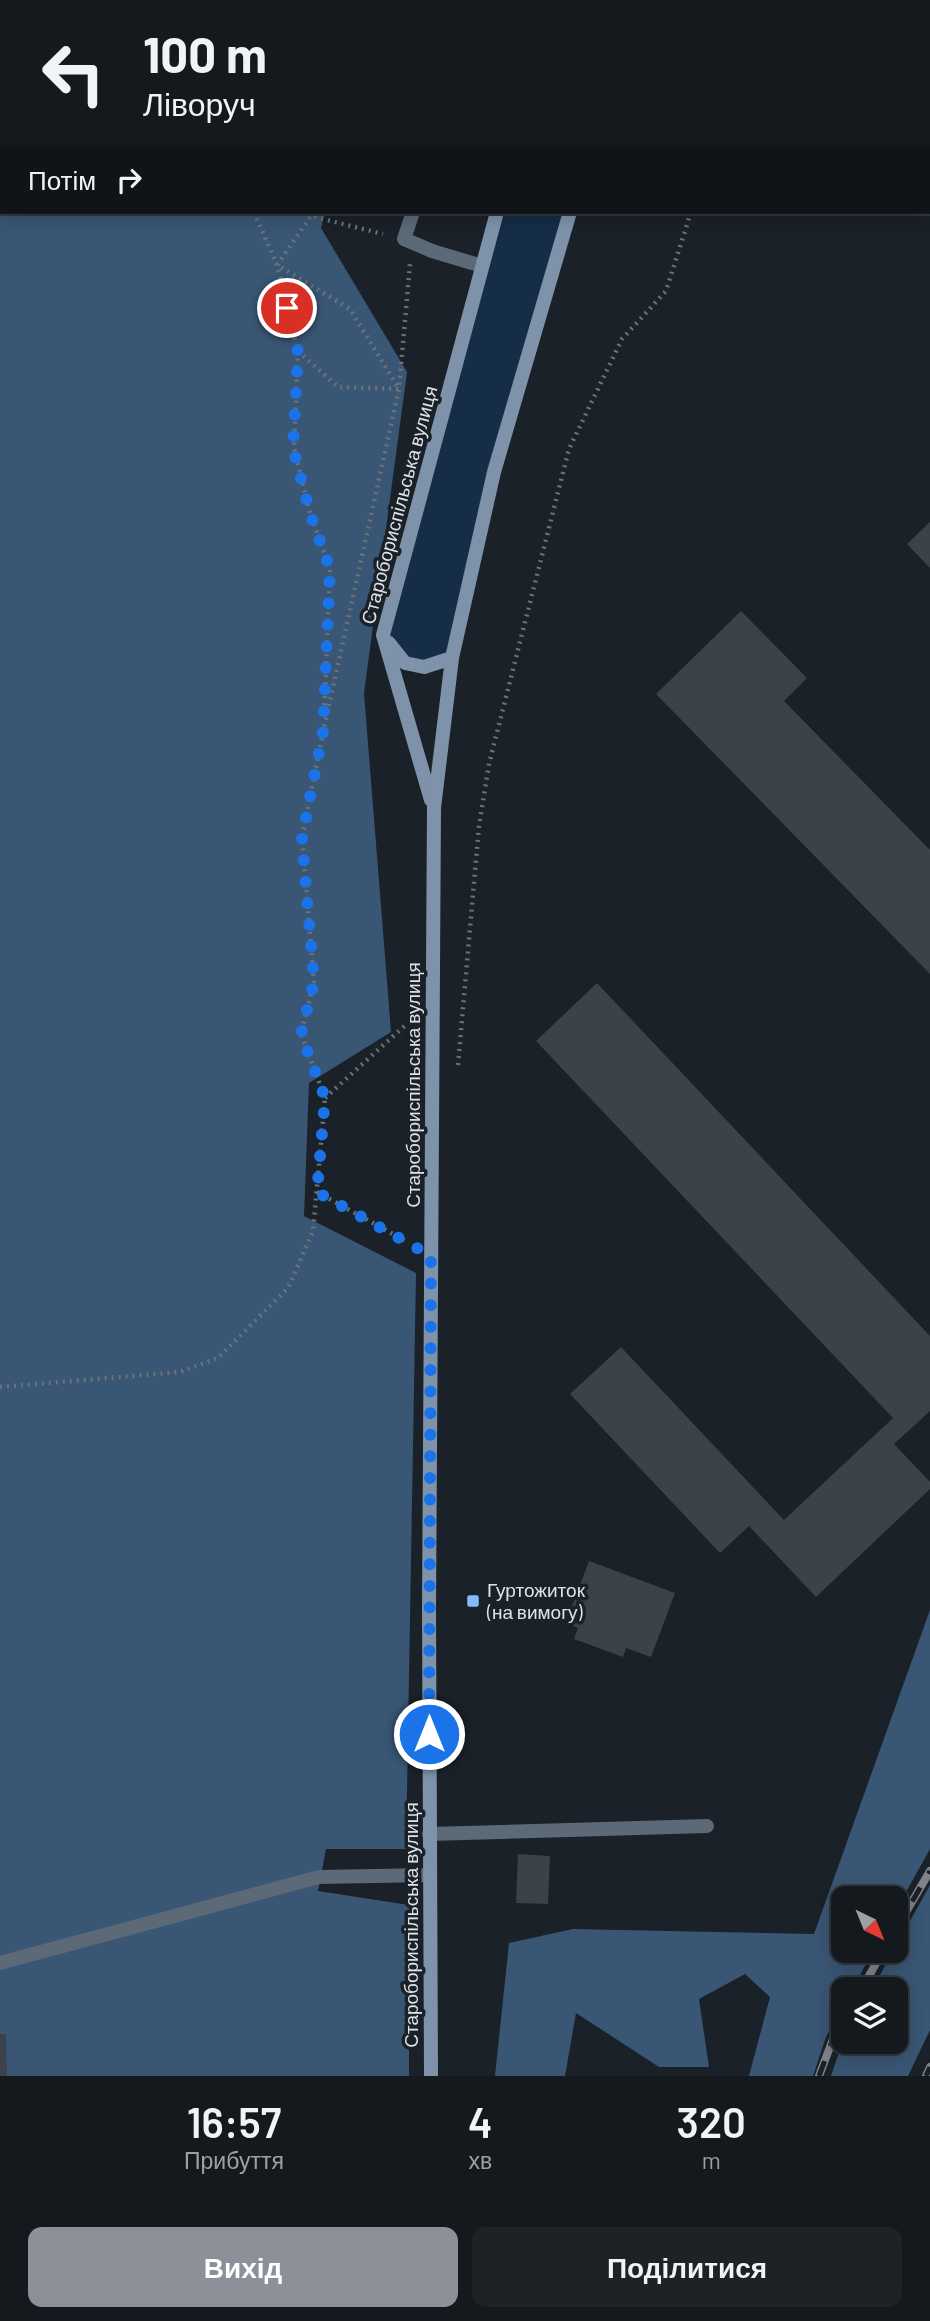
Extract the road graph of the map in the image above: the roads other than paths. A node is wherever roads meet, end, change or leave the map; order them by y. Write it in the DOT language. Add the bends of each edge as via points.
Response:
graph roads {
  1 [pos="413,214"];
  2 [pos="495,214"];
  3 [pos="569,214"];
  4 [pos="482,266"];
  5 [pos="383,635"];
  6 [pos="452,658"];
  7 [pos="434,808"];
  8 [pos="707,1826"];
  9 [pos="429,1834"];
  10 [pos="429,1875"];
  11 [pos="0,1963"];
  12 [pos="431,2076"];
  1 -- 4 [label="lane" via="408,241"];
  2 -- 4 [label="main road, Старобориспільська вулиця"];
  3 -- 6 [label="main road, Старобориспільська вулиця" via="494,472"];
  4 -- 5 [label="main road, Старобориспільська вулиця"];
  5 -- 6 [label="main road" via="405,663 424,667"];
  5 -- 7 [label="main road, Старобориспільська вулиця"];
  6 -- 7 [label="main road, Старобориспільська вулиця"];
  7 -- 9 [label="main road, Старобориспільська вулиця"];
  8 -- 9 [label="lane"];
  9 -- 10 [label="main road, Старобориспільська вулиця"];
  10 -- 11 [label="lane" via="319,1877"];
  10 -- 12 [label="main road, Старобориспільська вулиця"];
}
